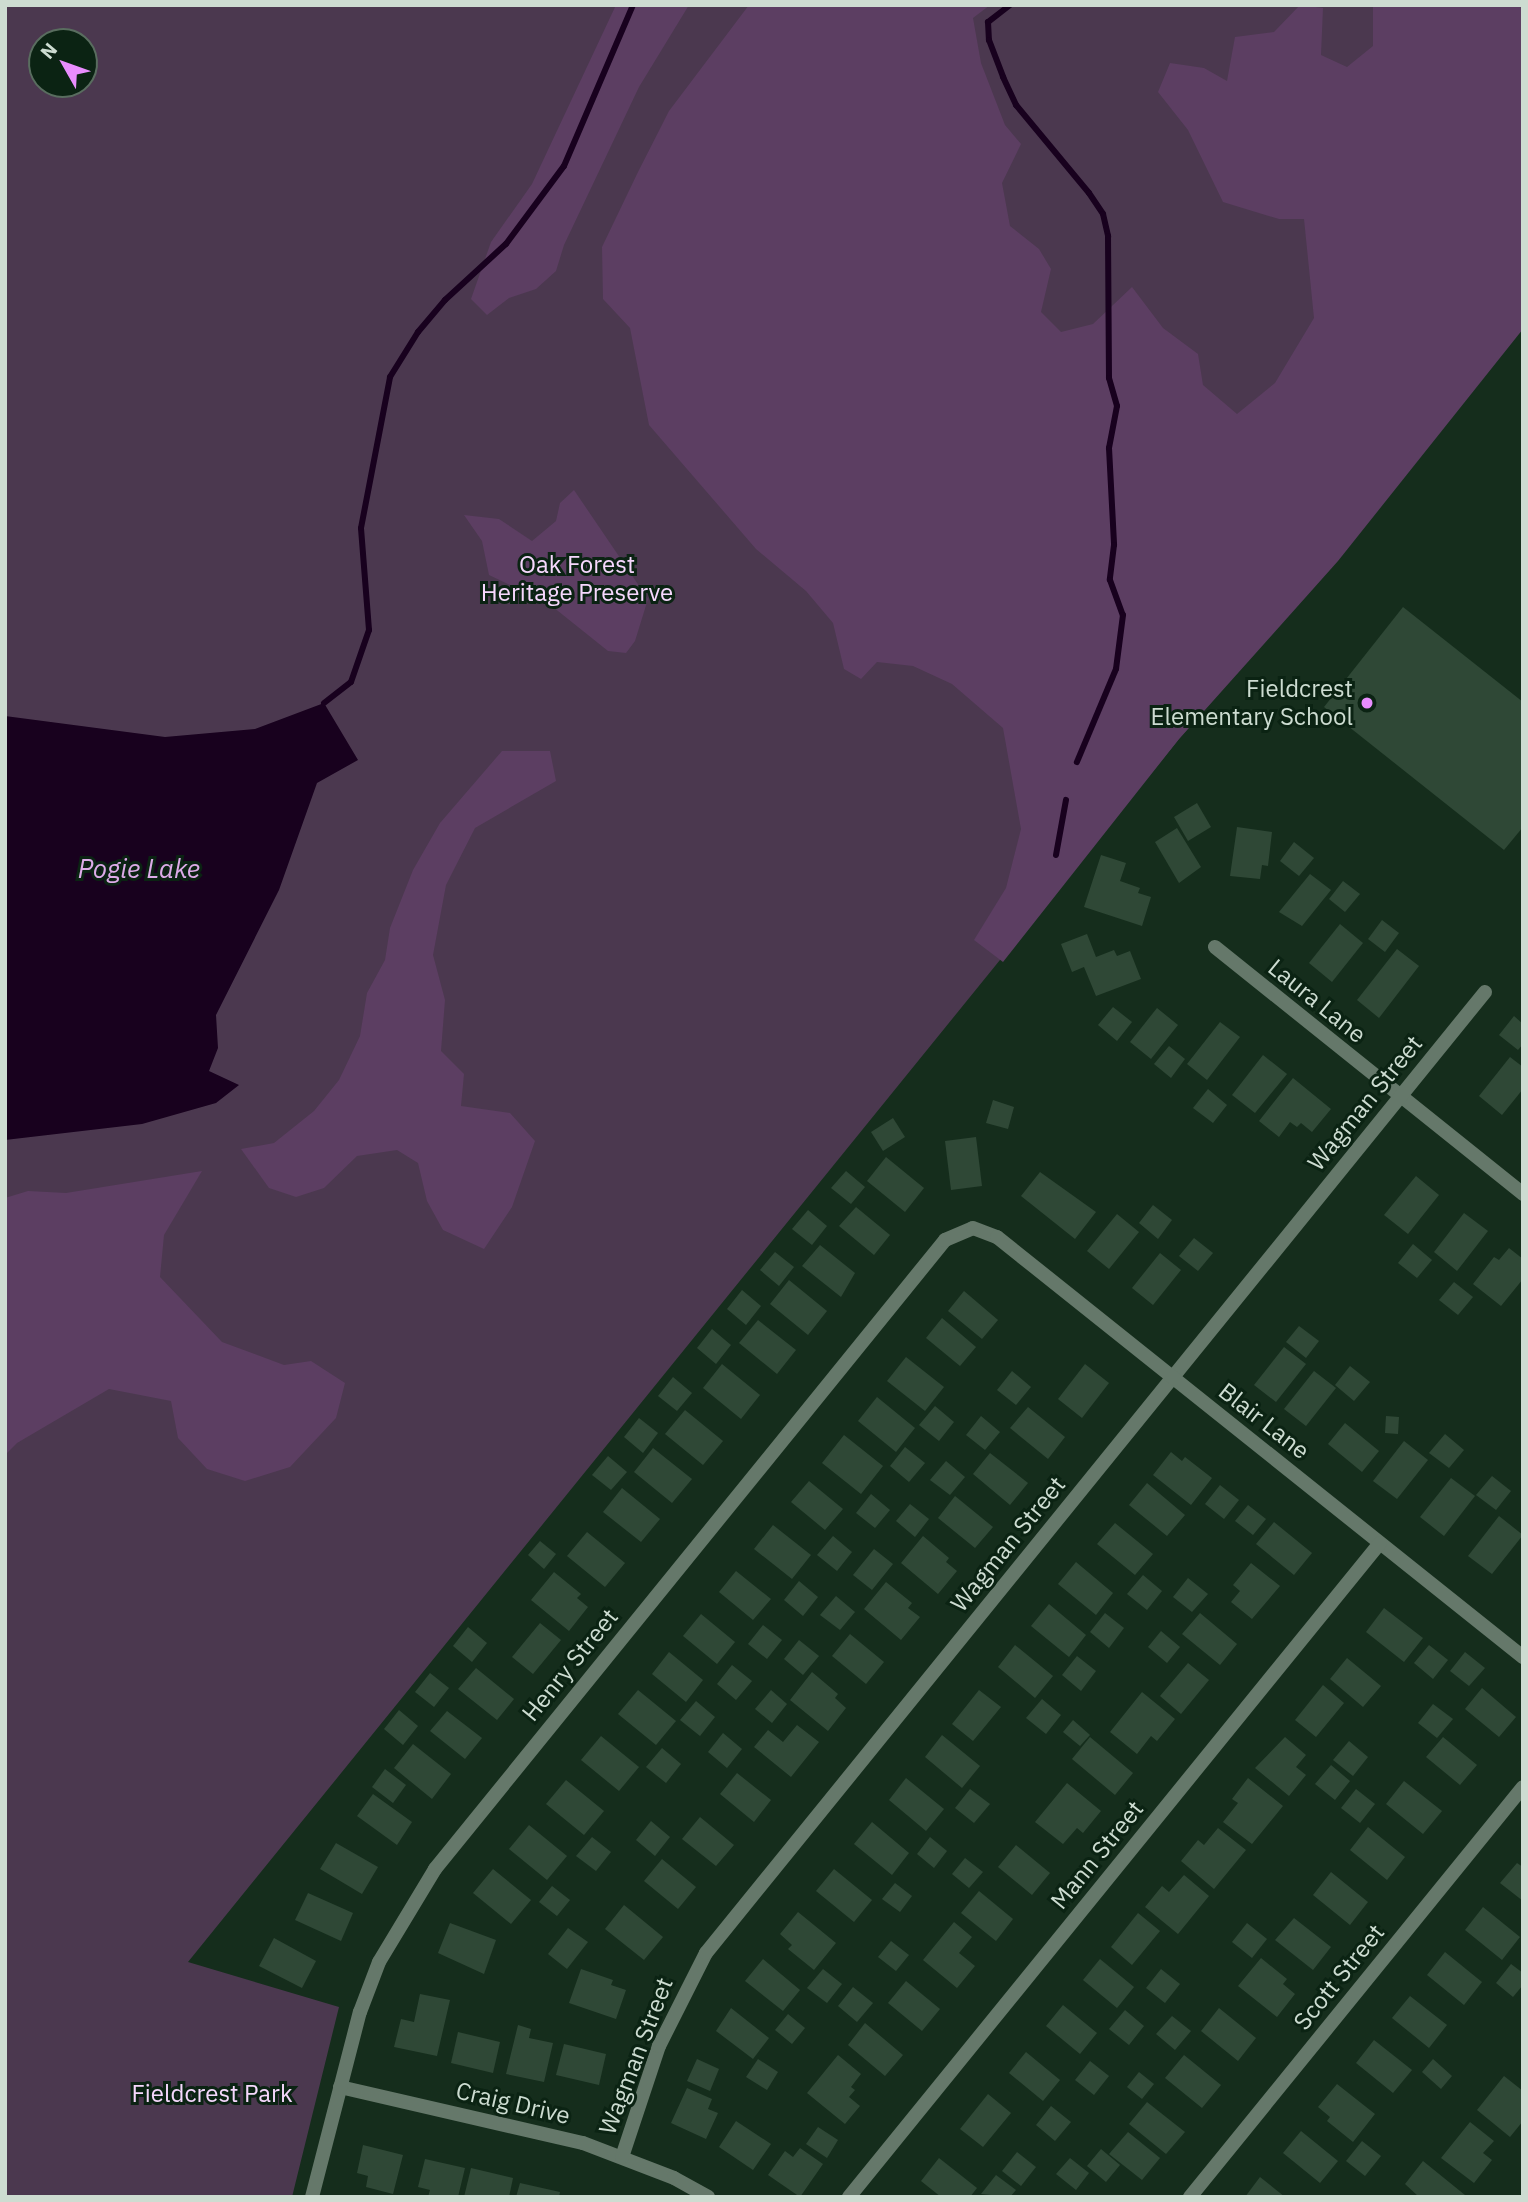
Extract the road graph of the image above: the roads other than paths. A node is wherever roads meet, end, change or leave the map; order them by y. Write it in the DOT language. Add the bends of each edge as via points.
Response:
graph roads {
  1 [pos="1215,947"];
  2 [pos="1485,992"];
  3 [pos="1399,1095"];
  4 [pos="1523,1194"];
  5 [pos="973,1228"];
  6 [pos="1173,1378"];
  7 [pos="1380,1543"];
  8 [pos="1523,1657"];
  9 [pos="1523,1787"];
  10 [pos="340,2087"];
  11 [pos="622,2157"];
  12 [pos="312,2197"];
  13 [pos="708,2197"];
  14 [pos="849,2197"];
  15 [pos="1190,2197"];
  1 -- 3 [label="street, Laura Lane"];
  2 -- 3 [label="street, Wagman Street"];
  3 -- 4 [label="street, Laura Lane"];
  3 -- 6 [label="street, Wagman Street"];
  5 -- 6 [label="street, Blair Lane" via="997,1237"];
  5 -- 10 [label="street, Henry Street" via="945,1240 435,1869 379,1962"];
  6 -- 7 [label="street, Blair Lane"];
  6 -- 11 [label="street, Wagman Street" via="706,1953 676,2004"];
  7 -- 8 [label="street, Blair Lane"];
  7 -- 14 [label="street, Mann Street"];
  9 -- 15 [label="street, Scott Street"];
  10 -- 11 [label="street, Craig Drive" via="583,2143"];
  10 -- 12 [label="street, Henry Street"];
  11 -- 13 [label="street, Craig Drive"];
}
